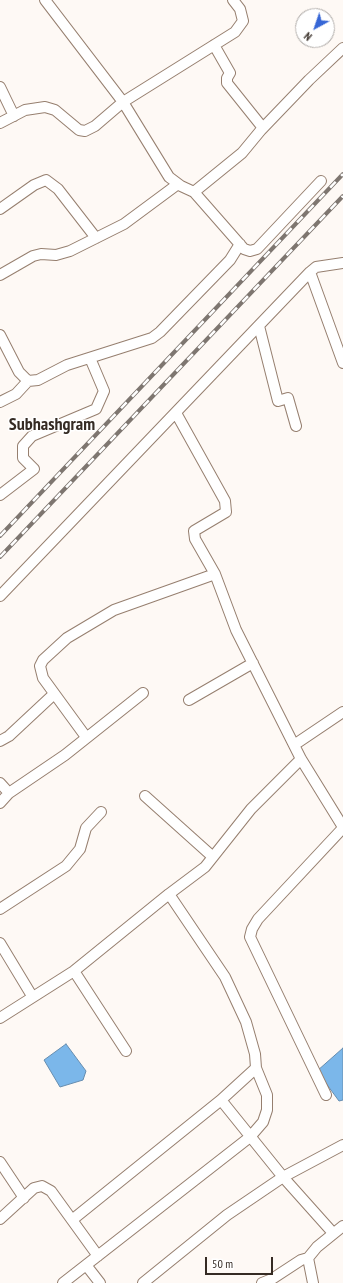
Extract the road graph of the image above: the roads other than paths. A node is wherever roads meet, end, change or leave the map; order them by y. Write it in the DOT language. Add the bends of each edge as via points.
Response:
graph roads {
  1 [pos="45,0"];
  2 [pos="233,0"];
  3 [pos="214,45"];
  4 [pos="343,48"];
  5 [pos="0,87"];
  6 [pos="123,102"];
  7 [pos="14,116"];
  8 [pos="0,123"];
  9 [pos="263,128"];
  10 [pos="321,181"];
  11 [pos="178,184"];
  12 [pos="194,192"];
  13 [pos="0,209"];
  14 [pos="96,238"];
  15 [pos="240,244"];
  16 [pos="343,263"];
  17 [pos="310,272"];
  18 [pos="0,275"];
  19 [pos="259,326"];
  20 [pos="0,335"];
  21 [pos="90,358"];
  22 [pos="343,363"];
  23 [pos="28,381"];
  24 [pos="0,402"];
  25 [pos="176,413"];
  26 [pos="296,426"];
  27 [pos="0,495"];
  28 [pos="215,574"];
  29 [pos="0,596"];
  30 [pos="253,663"];
  31 [pos="143,693"];
  32 [pos="54,694"];
  33 [pos="189,700"];
  34 [pos="343,712"];
  35 [pos="86,737"];
  36 [pos="0,741"];
  37 [pos="294,745"];
  38 [pos="301,759"];
  39 [pos="0,783"];
  40 [pos="9,793"];
  41 [pos="144,796"];
  42 [pos="0,803"];
  43 [pos="102,812"];
  44 [pos="343,828"];
  45 [pos="213,857"];
  46 [pos="169,894"];
  47 [pos="0,909"];
  48 [pos="0,943"];
  49 [pos="74,971"];
  50 [pos="32,996"];
  51 [pos="0,1018"];
  52 [pos="126,1051"];
  53 [pos="256,1068"];
  54 [pos="326,1095"];
  55 [pos="221,1100"];
  56 [pos="250,1137"];
  57 [pos="343,1145"];
  58 [pos="0,1162"];
  59 [pos="283,1177"];
  60 [pos="24,1198"];
  61 [pos="0,1219"];
  62 [pos="72,1220"];
  63 [pos="343,1226"];
  64 [pos="334,1233"];
  65 [pos="98,1256"];
  66 [pos="308,1258"];
  67 [pos="86,1265"];
  68 [pos="63,1283"];
  69 [pos="100,1283"];
  70 [pos="143,1283"];
  71 [pos="262,1283"];
  72 [pos="313,1283"];
  1 -- 6 [label="street"];
  2 -- 3 [label="street" via="240,9 243,21 235,32"];
  3 -- 6 [label="street"];
  3 -- 9 [label="street" via="230,73 227,83"];
  4 -- 9 [label="street"];
  5 -- 7 [label="street"];
  6 -- 7 [label="street" via="95,126 85,131 79,130 55,110 45,107 25,110"];
  6 -- 11 [label="street" via="169,177"];
  7 -- 8 [label="street"];
  9 -- 12 [label="street" via="242,153"];
  10 -- 15 [label="street" via="257,249 250,251"];
  11 -- 12 [label="street"];
  11 -- 14 [label="street" via="124,224"];
  12 -- 15 [label="street"];
  13 -- 14 [label="street" via="34,185 46,180 58,189"];
  14 -- 18 [label="street" via="56,255 33,256"];
  15 -- 21 [label="street" via="230,260 160,332 152,338"];
  16 -- 17 [label="street" via="316,267"];
  17 -- 19 [label="street"];
  17 -- 22 [label="street"];
  19 -- 25 [label="street"];
  19 -- 26 [label="street" via="278,401 288,398"];
  20 -- 23 [label="street" via="19,372"];
  21 -- 23 [label="street" via="67,365 38,380"];
  21 -- 27 [label="street" via="104,391 96,409 32,436 23,446 23,458 34,470"];
  23 -- 24 [label="street" via="16,394"];
  25 -- 28 [label="street" via="225,501 226,512 194,531 195,539"];
  25 -- 29 [label="street"];
  28 -- 30 [label="street" via="236,630"];
  28 -- 32 [label="street" via="114,610 67,638 43,660 40,666 43,678"];
  30 -- 33 [label="street"];
  30 -- 37 [label="street"];
  31 -- 35 [label="street"];
  32 -- 35 [label="street"];
  32 -- 36 [label="street" via="9,736"];
  34 -- 37 [label="street"];
  35 -- 40 [label="street"];
  37 -- 38 [label="street"];
  38 -- 44 [label="street"];
  38 -- 45 [label="street" via="251,809"];
  39 -- 40 [label="street"];
  40 -- 42 [label="street"];
  41 -- 45 [label="street"];
  43 -- 47 [label="street" via="86,828 80,849 66,866"];
  44 -- 54 [label="street" via="258,919 250,937"];
  45 -- 46 [label="street" via="205,867"];
  46 -- 49 [label="street"];
  46 -- 53 [label="street" via="225,978 246,1022"];
  48 -- 50 [label="street"];
  49 -- 50 [label="street"];
  49 -- 52 [label="street"];
  50 -- 51 [label="street"];
  53 -- 55 [label="street"];
  53 -- 56 [label="street" via="267,1095 267,1110 263,1122"];
  55 -- 56 [label="street"];
  55 -- 62 [label="street"];
  56 -- 59 [label="street"];
  56 -- 65 [label="street"];
  57 -- 59 [label="street"];
  58 -- 60 [label="street"];
  59 -- 64 [label="street"];
  59 -- 70 [label="street" via="227,1214"];
  60 -- 61 [label="street"];
  60 -- 62 [label="street" via="34,1188 42,1186 51,1191"];
  62 -- 65 [label="street"];
  63 -- 64 [label="street"];
  64 -- 66 [label="street"];
  65 -- 67 [label="street"];
  66 -- 71 [label="street"];
  66 -- 72 [label="street"];
  67 -- 68 [label="street"];
  67 -- 69 [label="street"];
}
